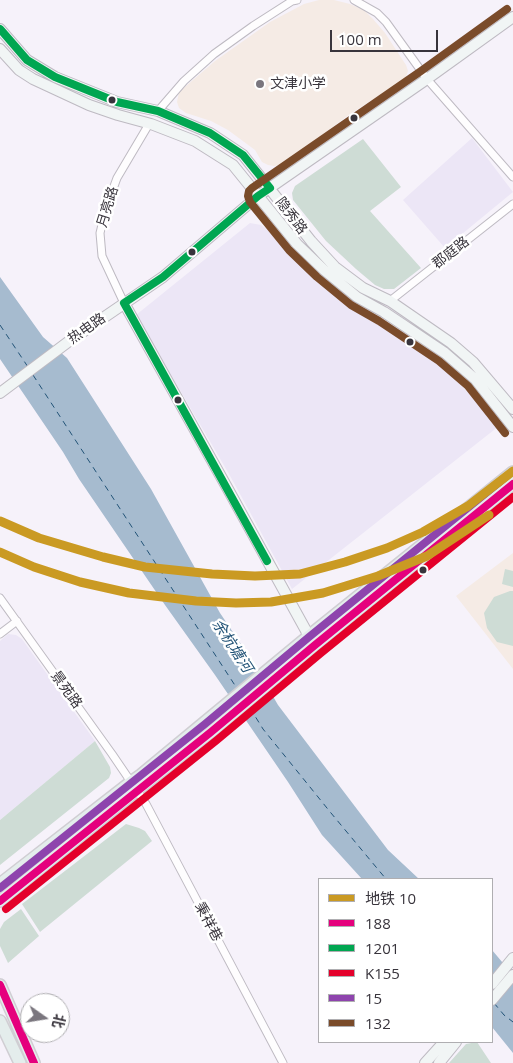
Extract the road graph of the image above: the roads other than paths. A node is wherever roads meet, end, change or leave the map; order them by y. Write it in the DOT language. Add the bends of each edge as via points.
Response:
graph roads {
  1 [pos="297,0"];
  2 [pos="354,0"];
  3 [pos="513,17"];
  4 [pos="0,29"];
  5 [pos="0,49"];
  6 [pos="427,79"];
  7 [pos="158,111"];
  8 [pos="149,124"];
  9 [pos="513,177"];
  10 [pos="270,188"];
  11 [pos="258,196"];
  12 [pos="513,204"];
  13 [pos="390,301"];
  14 [pos="124,304"];
  15 [pos="2,392"];
  16 [pos="513,409"];
  17 [pos="513,427"];
  18 [pos="513,472"];
  19 [pos="513,484"];
  20 [pos="0,598"];
  21 [pos="17,621"];
  22 [pos="0,634"];
  23 [pos="309,636"];
  24 [pos="286,662"];
  25 [pos="133,786"];
  26 [pos="0,884"];
  27 [pos="0,901"];
  28 [pos="513,958"];
  29 [pos="513,975"];
  30 [pos="493,983"];
  31 [pos="0,985"];
  32 [pos="493,999"];
  33 [pos="0,1020"];
  34 [pos="443,1043"];
  35 [pos="455,1043"];
  36 [pos="20,1063"];
  37 [pos="34,1063"];
  38 [pos="283,1063"];
  39 [pos="425,1063"];
  40 [pos="439,1063"];
  1 -- 7 [label="street" via="214,54"];
  2 -- 6 [label="street" via="386,22"];
  3 -- 6 [label="main road, 热电路"];
  4 -- 7 [label="main road, 隐秀路" via="27,60 55,77 117,102"];
  5 -- 8 [label="main road, 隐秀路" via="19,70 40,83 88,105"];
  6 -- 9 [label="street"];
  6 -- 10 [label="main road, 热电路"];
  7 -- 10 [label="main road, 隐秀路" via="210,133 243,155"];
  8 -- 11 [label="main road, 隐秀路" via="196,141 233,165"];
  8 -- 14 [label="street, 月亮路" via="117,178 100,233 102,256"];
  10 -- 11 [label="main road, 热电路"];
  10 -- 13 [label="main road, 隐秀路" via="335,267 363,288"];
  11 -- 14 [label="main road, 热电路" via="163,277"];
  11 -- 17 [label="main road, 隐秀路" via="297,244 324,270 357,297 445,354 476,379"];
  12 -- 13 [label="street, 郡庭路"];
  13 -- 16 [label="main road, 隐秀路" via="472,362"];
  14 -- 15 [label="main road, 热电路"];
  14 -- 23 [label="main road, 月亮路"];
  18 -- 23 [label="main road"];
  19 -- 24 [label="main road"];
  20 -- 21 [label="street, 景苑路"];
  21 -- 22 [label="street"];
  21 -- 25 [label="street, 景苑路"];
  23 -- 24 [label="main road"];
  24 -- 25 [label="main road"];
  25 -- 26 [label="main road"];
  25 -- 27 [label="main road"];
  25 -- 38 [label="street, 秉祥巷" via="146,804"];
  28 -- 30 [label="main road"];
  29 -- 32 [label="main road"];
  31 -- 37 [label="main road"];
  33 -- 36 [label="main road"];
  34 -- 39 [label="main road"];
  35 -- 40 [label="main road"];
}
